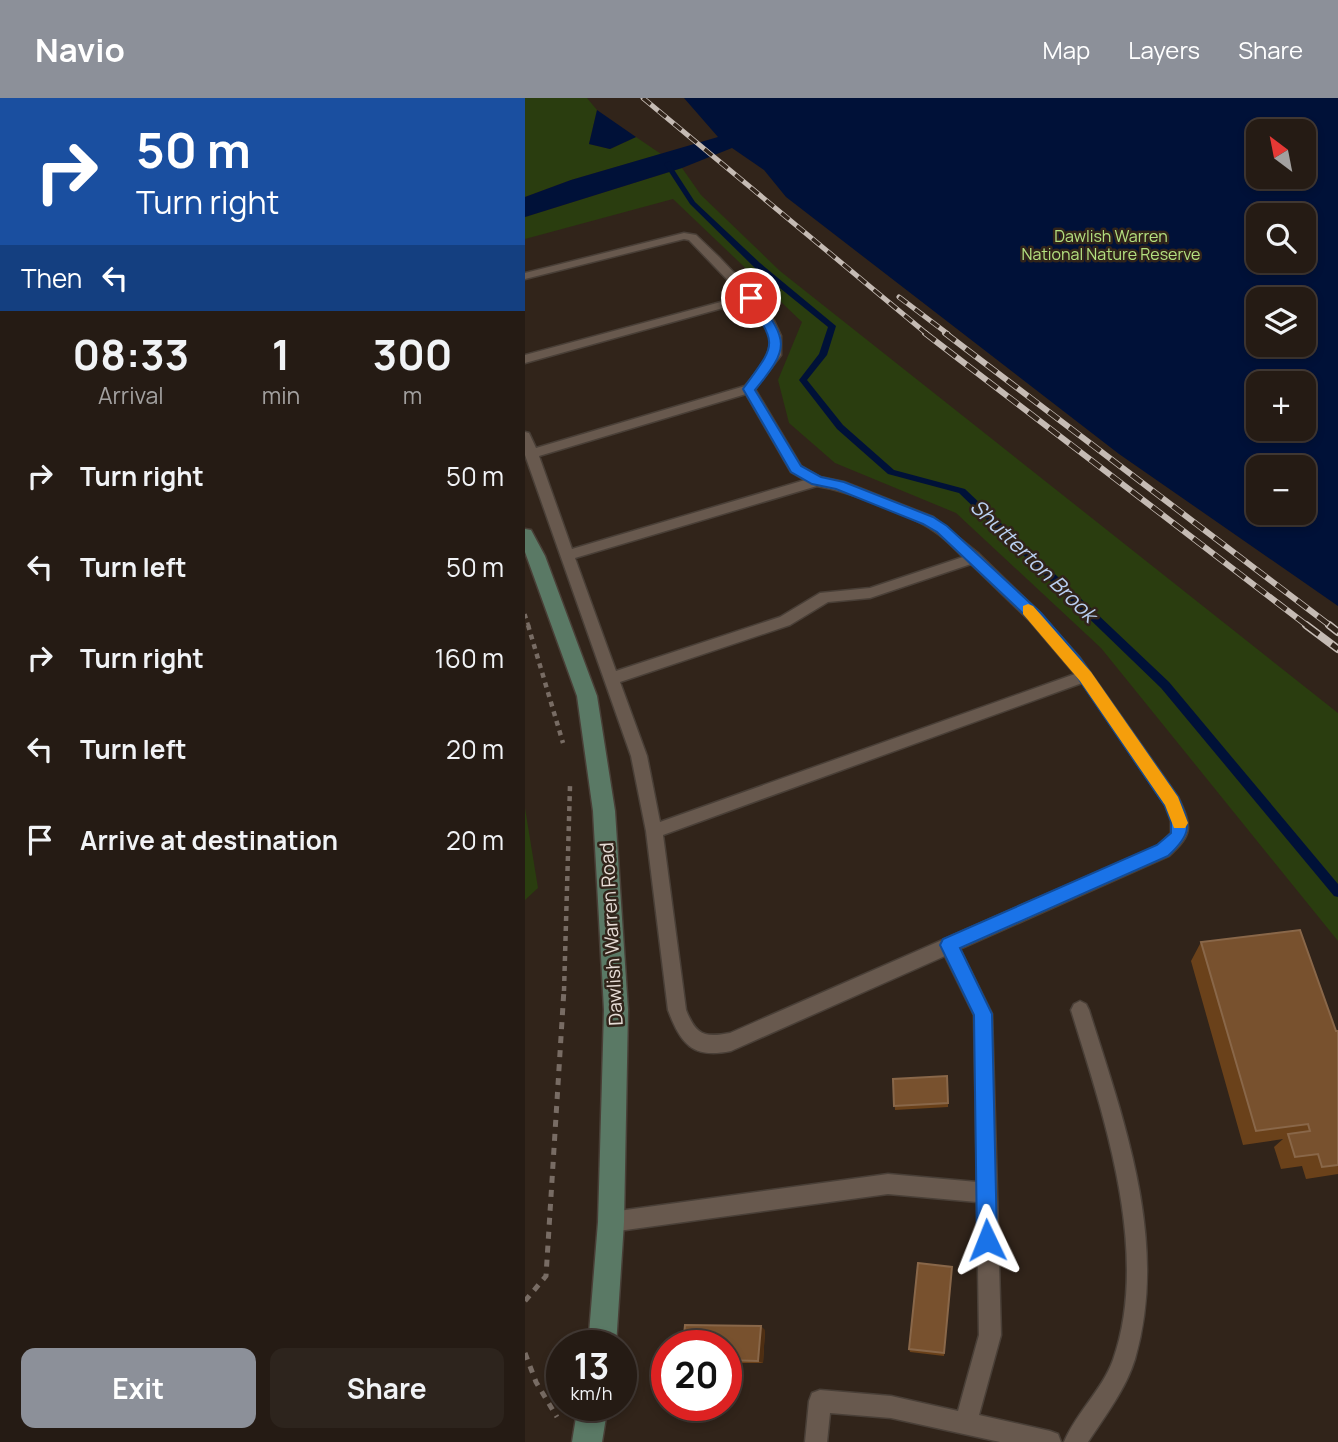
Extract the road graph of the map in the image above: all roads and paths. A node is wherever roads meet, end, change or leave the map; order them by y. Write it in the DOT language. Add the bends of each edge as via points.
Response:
graph roads {
  1 [pos="525,276"];
  2 [pos="751,298"];
  3 [pos="525,359"];
  4 [pos="749,389"];
  5 [pos="525,436"];
  6 [pos="531,454"];
  7 [pos="817,481"];
  8 [pos="525,535"];
  9 [pos="569,555"];
  10 [pos="974,558"];
  11 [pos="525,614"];
  12 [pos="1086,676"];
  13 [pos="611,679"];
  14 [pos="566,754"];
  15 [pos="570,780"];
  16 [pos="654,831"];
  17 [pos="949,945"];
  18 [pos="1080,1010"];
  19 [pos="986,1193"];
  20 [pos="611,1222"];
  21 [pos="525,1301"];
  22 [pos="603,1330"];
  23 [pos="525,1353"];
  24 [pos="590,1421"];
  25 [pos="966,1421"];
  26 [pos="560,1422"];
  27 [pos="587,1442"];
  28 [pos="816,1442"];
  29 [pos="1050,1442"];
  30 [pos="1075,1442"];
  1 -- 2 [label="lane" via="689,236"];
  2 -- 3 [label="lane"];
  2 -- 4 [label="lane" via="774,330 776,348 771,363"];
  4 -- 6 [label="lane"];
  4 -- 7 [label="lane" via="796,469"];
  5 -- 6 [label="lane"];
  6 -- 9 [label="lane"];
  7 -- 9 [label="lane"];
  7 -- 10 [label="lane" via="839,485 928,520"];
  8 -- 20 [label="street, Dawlish Warren Road" via="587,696 604,811 616,1010"];
  9 -- 13 [label="lane"];
  10 -- 12 [label="lane" via="1035,617"];
  10 -- 13 [label="lane" via="870,593 825,597 785,621"];
  11 -- 14 [label="path"];
  12 -- 16 [label="lane"];
  12 -- 17 [label="lane" via="1172,802 1179,836 1163,850"];
  13 -- 16 [label="lane" via="639,757"];
  15 -- 21 [label="path" via="564,995 547,1276"];
  16 -- 17 [label="lane" via="677,1010 684,1029 696,1042 711,1047 731,1042"];
  17 -- 19 [label="lane" via="983,1014"];
  18 -- 30 [label="lane" via="1126,1162 1138,1275 1123,1362"];
  19 -- 20 [label="lane" via="888,1184"];
  19 -- 25 [label="lane" via="990,1335"];
  20 -- 22 [label="street, Dawlish Warren Road"];
  23 -- 26 [label="path"];
  24 -- 27 [label="street"];
  25 -- 28 [label="lane" via="891,1407 820,1401"];
  25 -- 29 [label="lane"];
}
